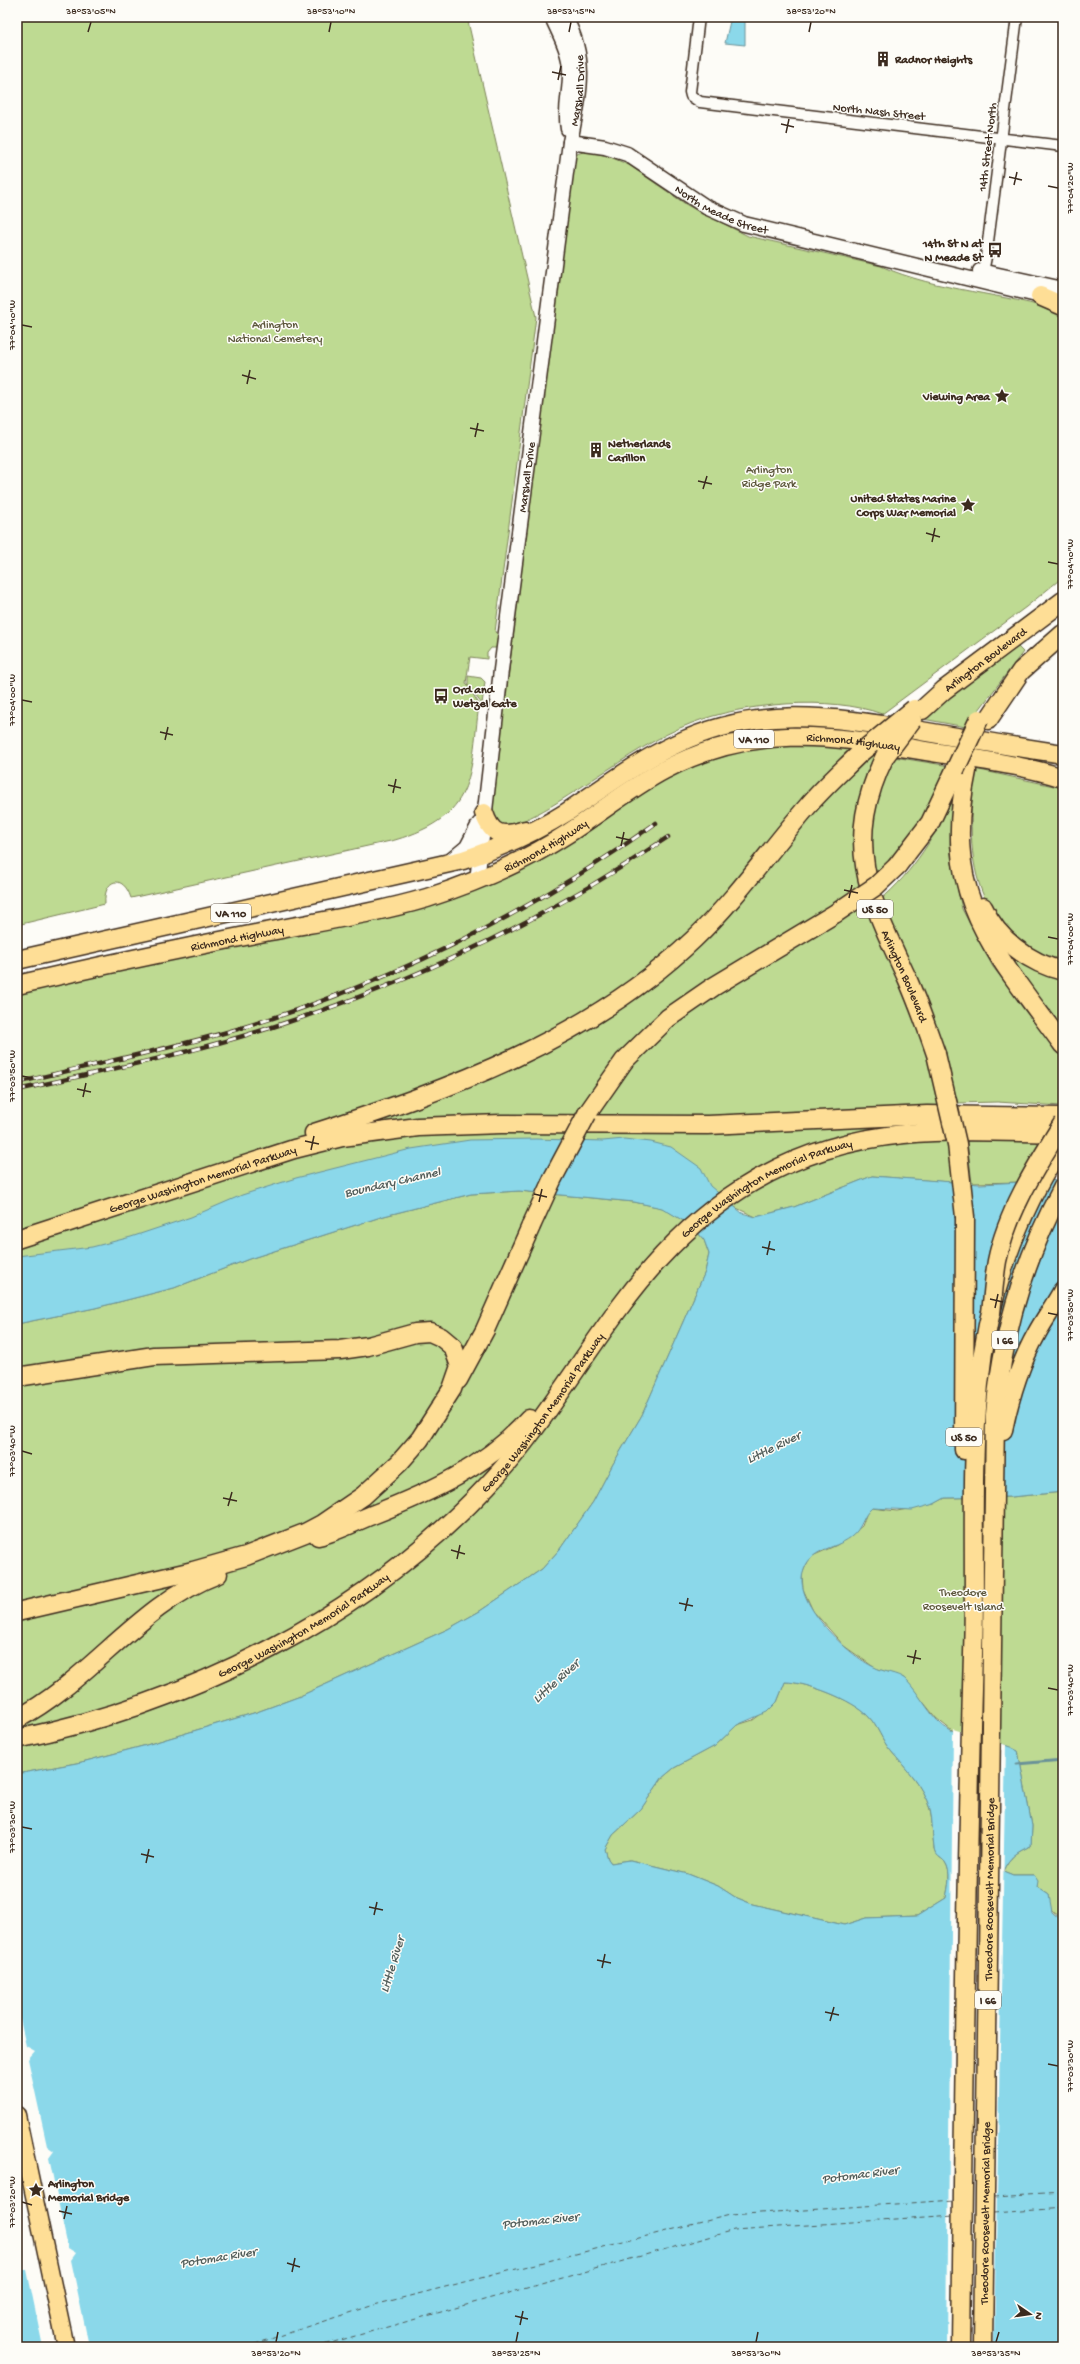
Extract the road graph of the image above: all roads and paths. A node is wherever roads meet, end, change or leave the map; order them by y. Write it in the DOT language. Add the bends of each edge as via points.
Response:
graph roads {
  1 [pos="552,17"];
  2 [pos="565,17"];
  3 [pos="699,17"];
  4 [pos="1017,17"];
  5 [pos="1002,138"];
  6 [pos="570,142"];
  7 [pos="1063,146"];
  8 [pos="982,276"];
  9 [pos="1063,289"];
  10 [pos="1040,296"];
  11 [pos="1063,301"];
  12 [pos="1063,306"];
  13 [pos="1063,601"];
  14 [pos="1063,634"];
  15 [pos="918,709"];
  16 [pos="1063,754"];
  17 [pos="961,771"];
  18 [pos="1063,778"];
  19 [pos="484,813"];
  20 [pos="546,824"];
  21 [pos="960,838"];
  22 [pos="479,855"];
  23 [pos="445,865"];
  24 [pos="477,881"];
  25 [pos="869,891"];
  26 [pos="17,960"];
  27 [pos="1063,971"];
  28 [pos="17,985"];
  29 [pos="1063,1045"];
  30 [pos="1063,1117"];
  31 [pos="1063,1123"];
  32 [pos="1063,1133"];
  33 [pos="1063,1144"];
  34 [pos="234,1168"];
  35 [pos="1063,1187"];
  36 [pos="17,1239"];
  37 [pos="1061,1295"];
  38 [pos="991,1313"];
  39 [pos="606,1326"];
  40 [pos="965,1341"];
  41 [pos="17,1377"];
  42 [pos="452,1389"];
  43 [pos="995,1504"];
  44 [pos="287,1541"];
  45 [pos="260,1551"];
  46 [pos="19,1610"];
  47 [pos="17,1719"];
  48 [pos="970,1725"];
  49 [pos="17,1739"];
  50 [pos="17,2115"];
  51 [pos="66,2347"];
  52 [pos="961,2347"];
  53 [pos="983,2347"];
  1 -- 6 [label="street, Marshall Drive" via="564,42 571,69 565,116"];
  2 -- 6 [label="street, Marshall Drive" via="574,34 582,71"];
  3 -- 5 [label="street, North Nash Street" via="690,92 694,99 700,102"];
  4 -- 5 [label="street, 14th Street North"];
  5 -- 7 [label="street, North Nash Street"];
  5 -- 8 [label="street, 14th Street North"];
  6 -- 8 [label="street, North Meade Street" via="605,147 627,154 706,208 744,224 787,236 883,256 913,266"];
  6 -- 19 [label="street, Marshall Drive"];
  8 -- 9 [label="street, North Meade Street"];
  8 -- 10 [label="street, North Meade Street"];
  10 -- 11 [label="street, North Meade Street"];
  10 -- 12 [label="highway"];
  13 -- 15 [label="highway, Arlington Boulevard / US 50"];
  14 -- 17 [label="highway" via="1021,671 983,719 976,745"];
  15 -- 25 [label="highway, Arlington Boulevard / US 50, bridge" via="885,756 868,798 863,825 863,855"];
  15 -- 34 [label="highway, bridge" via="860,754 808,805 701,932 643,982 602,1010 537,1048 485,1072 406,1103 279,1144"];
  16 -- 20 [label="highway, Richmond Highway / VA 110" via="840,719 810,716 774,718 714,730 677,743 638,763"];
  17 -- 21 [label="highway"];
  17 -- 25 [label="highway, bridge" via="930,823 898,866"];
  18 -- 24 [label="highway, Richmond Highway / VA 110" via="1020,767 847,738 795,736 751,740 708,751 663,771 550,844"];
  19 -- 20 [label="highway" via="489,826 503,834"];
  19 -- 22 [label="street, Marshall Drive"];
  19 -- 23 [label="street, Marshall Drive" via="467,847"];
  20 -- 22 [label="highway, Richmond Highway / VA 110" via="506,845"];
  21 -- 27 [label="highway" via="979,900 996,928 1008,942 1024,954 1041,964"];
  21 -- 29 [label="highway" via="964,875 980,925 1003,964"];
  22 -- 23 [label="highway, Richmond Highway / VA 110"];
  22 -- 24 [label="street, Marshall Drive"];
  23 -- 26 [label="highway, Richmond Highway / VA 110"];
  24 -- 28 [label="highway, Richmond Highway / VA 110" via="382,909 138,957"];
  25 -- 40 [label="highway, Arlington Boulevard / US 50, bridge" via="880,922 922,1013 936,1054 953,1121 962,1183 966,1239"];
  25 -- 42 [label="highway, bridge" via="668,1018 624,1061 587,1114 553,1178 480,1342"];
  30 -- 34 [label="highway, George Washington Memorial Parkway" via="926,1115 694,1125 501,1124 418,1127 342,1137"];
  31 -- 38 [label="highway, bridge" via="1029,1180 1008,1227 997,1260"];
  32 -- 39 [label="highway, George Washington Memorial Parkway" via="926,1132 865,1139 802,1158 730,1195 687,1229 647,1272"];
  33 -- 38 [label="highway, Theodore Roosevelt Memorial Bridge / I 66, bridge" via="1040,1183 1019,1228 1000,1279"];
  34 -- 36 [label="highway, George Washington Memorial Parkway"];
  35 -- 43 [label="highway, Theodore Roosevelt Memorial Bridge / I 66" via="1024,1270 1007,1332 995,1415"];
  37 -- 43 [label="highway, Theodore Roosevelt Memorial Bridge" via="1034,1338 1013,1388 1003,1430"];
  38 -- 48 [label="highway, Theodore Roosevelt Memorial Bridge / I 66" via="981,1367 977,1416"];
  39 -- 44 [label="highway" via="566,1369 519,1430 475,1467 445,1484 320,1536"];
  39 -- 49 [label="highway, George Washington Memorial Parkway" via="531,1433 487,1486 424,1545 372,1585 293,1636 201,1681 102,1717"];
  40 -- 48 [label="highway, Theodore Roosevelt Memorial Bridge / US 50" via="963,1553"];
  41 -- 42 [label="highway" via="154,1356 340,1350 368,1346 423,1332 441,1337 457,1354 460,1372"];
  42 -- 44 [label="highway" via="420,1439 388,1475 350,1506 322,1524"];
  43 -- 53 [label="highway, Theodore Roosevelt Memorial Bridge / I 66"];
  44 -- 45 [label="highway"];
  45 -- 46 [label="highway" via="193,1571"];
  45 -- 47 [label="highway" via="167,1601 58,1693"];
  48 -- 52 [label="highway, Theodore Roosevelt Memorial Bridge / I 66"];
  50 -- 51 [label="main road"];
}
